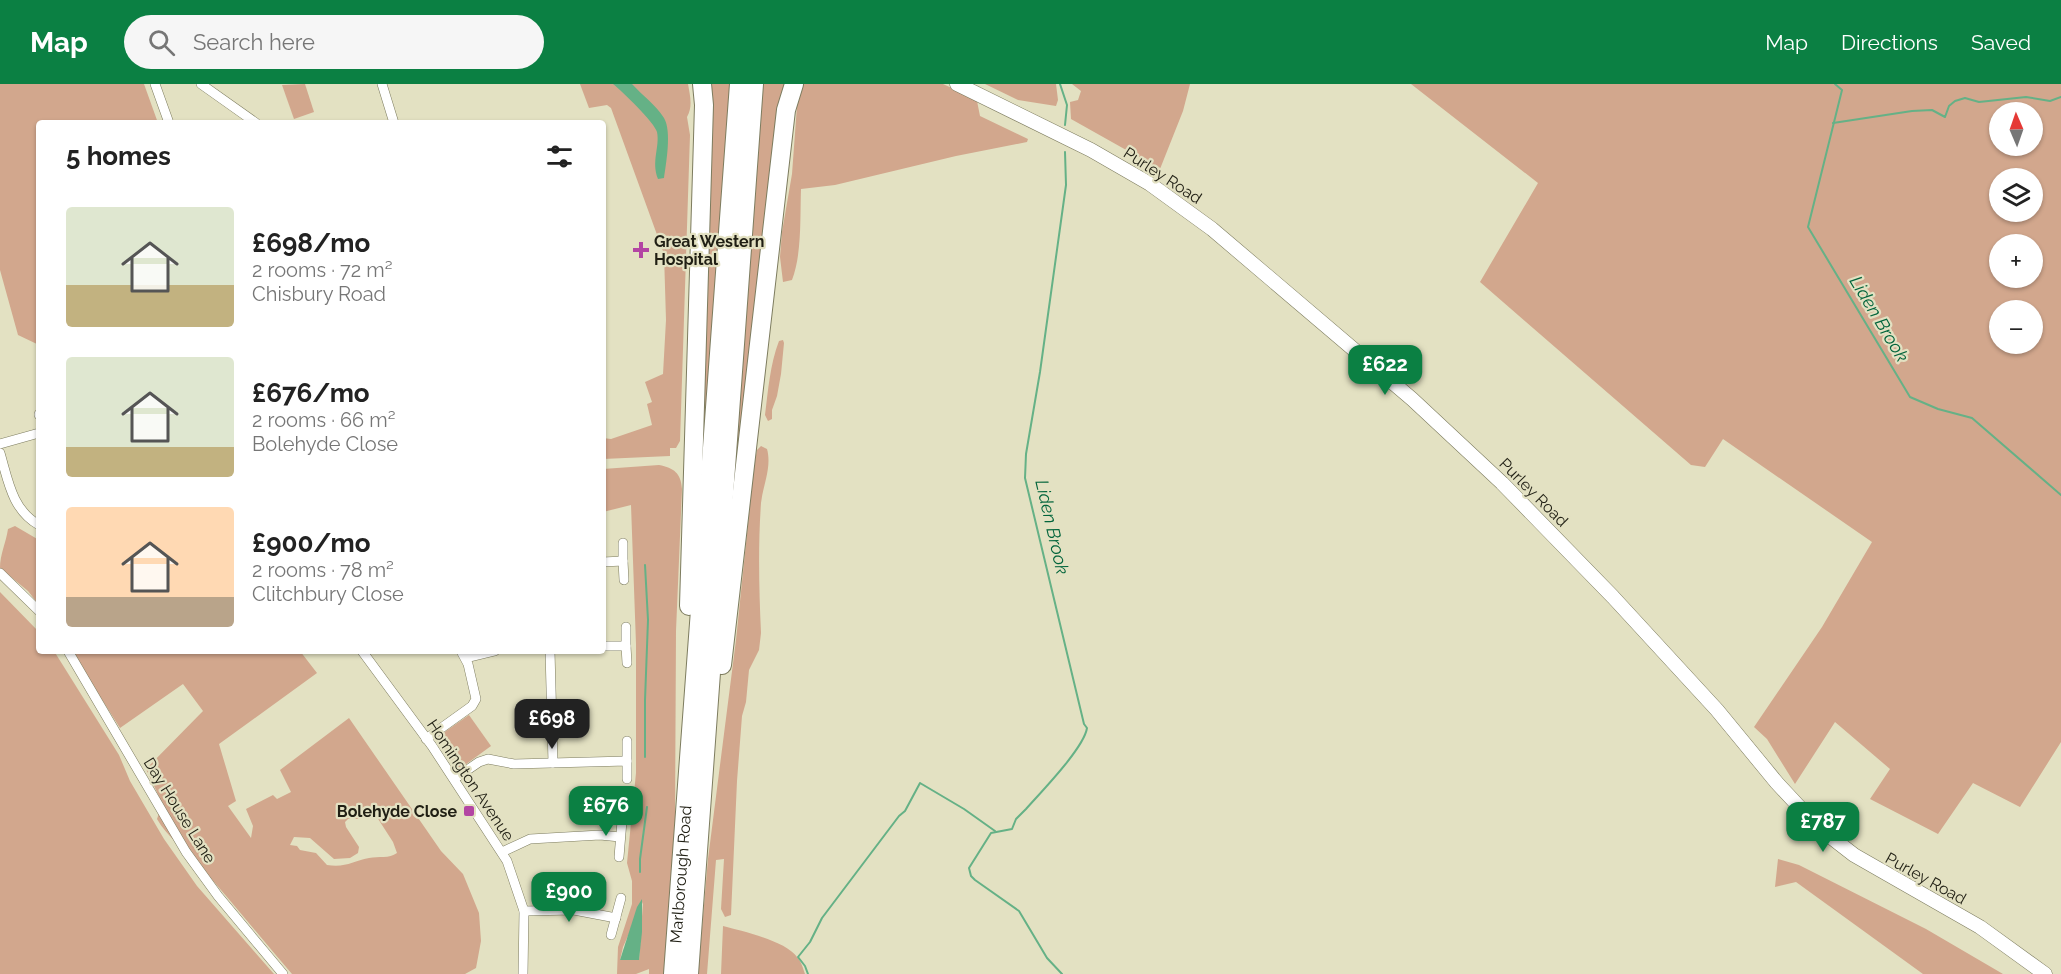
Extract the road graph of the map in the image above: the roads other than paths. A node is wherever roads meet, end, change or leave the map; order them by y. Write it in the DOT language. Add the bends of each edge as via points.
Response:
graph roads {
  1 [pos="155,84"];
  2 [pos="201,84"];
  3 [pos="382,84"];
  4 [pos="702,84"];
  5 [pos="739,84"];
  6 [pos="754,84"];
  7 [pos="794,84"];
  8 [pos="957,84"];
  9 [pos="168,120"];
  10 [pos="252,120"];
  11 [pos="393,120"];
  12 [pos="36,434"];
  13 [pos="0,444"];
  14 [pos="0,453"];
  15 [pos="3,477"];
  16 [pos="36,523"];
  17 [pos="623,543"];
  18 [pos="623,561"];
  19 [pos="606,562"];
  20 [pos="0,573"];
  21 [pos="624,580"];
  22 [pos="36,608"];
  23 [pos="626,627"];
  24 [pos="626,645"];
  25 [pos="606,646"];
  26 [pos="70,654"];
  27 [pos="364,654"];
  28 [pos="550,654"];
  29 [pos="463,655"];
  30 [pos="627,663"];
  31 [pos="426,738"];
  32 [pos="627,741"];
  33 [pos="627,761"];
  34 [pos="553,763"];
  35 [pos="688,772"];
  36 [pos="627,778"];
  37 [pos="454,779"];
  38 [pos="704,795"];
  39 [pos="622,821"];
  40 [pos="620,837"];
  41 [pos="502,852"];
  42 [pos="619,856"];
  43 [pos="621,898"];
  44 [pos="524,911"];
  45 [pos="616,918"];
  46 [pos="611,935"];
  47 [pos="283,974"];
  48 [pos="523,974"];
  49 [pos="673,974"];
  50 [pos="689,974"];
  51 [pos="2045,974"];
  1 -- 9 [label="street"];
  2 -- 10 [label="street"];
  3 -- 11 [label="street"];
  4 -- 35 [label="highway"];
  5 -- 35 [label="highway"];
  6 -- 38 [label="highway"];
  7 -- 38 [label="highway" via="786,110"];
  8 -- 51 [label="main road, Purley Road" via="1099,154 1212,229 1412,399 1502,483 1717,710 1818,827 1854,855 1980,927"];
  12 -- 13 [label="street"];
  14 -- 15 [label="street"];
  15 -- 16 [label="street" via="18,506"];
  17 -- 18 [label="street"];
  18 -- 19 [label="street"];
  18 -- 21 [label="street"];
  20 -- 22 [label="street"];
  23 -- 24 [label="street"];
  24 -- 25 [label="street"];
  24 -- 30 [label="street"];
  26 -- 47 [label="street, Day House Lane" via="186,852"];
  27 -- 31 [label="street, Homington Avenue"];
  28 -- 34 [label="street"];
  29 -- 31 [label="street" via="475,693 474,702"];
  31 -- 37 [label="street, Homington Avenue"];
  32 -- 33 [label="street"];
  33 -- 34 [label="street"];
  33 -- 36 [label="street"];
  34 -- 37 [label="street" via="514,764 484,759"];
  35 -- 49 [label="highway, Marlborough Road"];
  37 -- 41 [label="street, Homington Avenue"];
  38 -- 50 [label="highway, Marlborough Road"];
  39 -- 40 [label="street"];
  40 -- 41 [label="street" via="530,839"];
  40 -- 42 [label="street"];
  41 -- 44 [label="street, Homington Avenue"];
  43 -- 45 [label="street"];
  44 -- 45 [label="street" via="574,910"];
  44 -- 48 [label="street, Homington Avenue"];
  45 -- 46 [label="street"];
}
